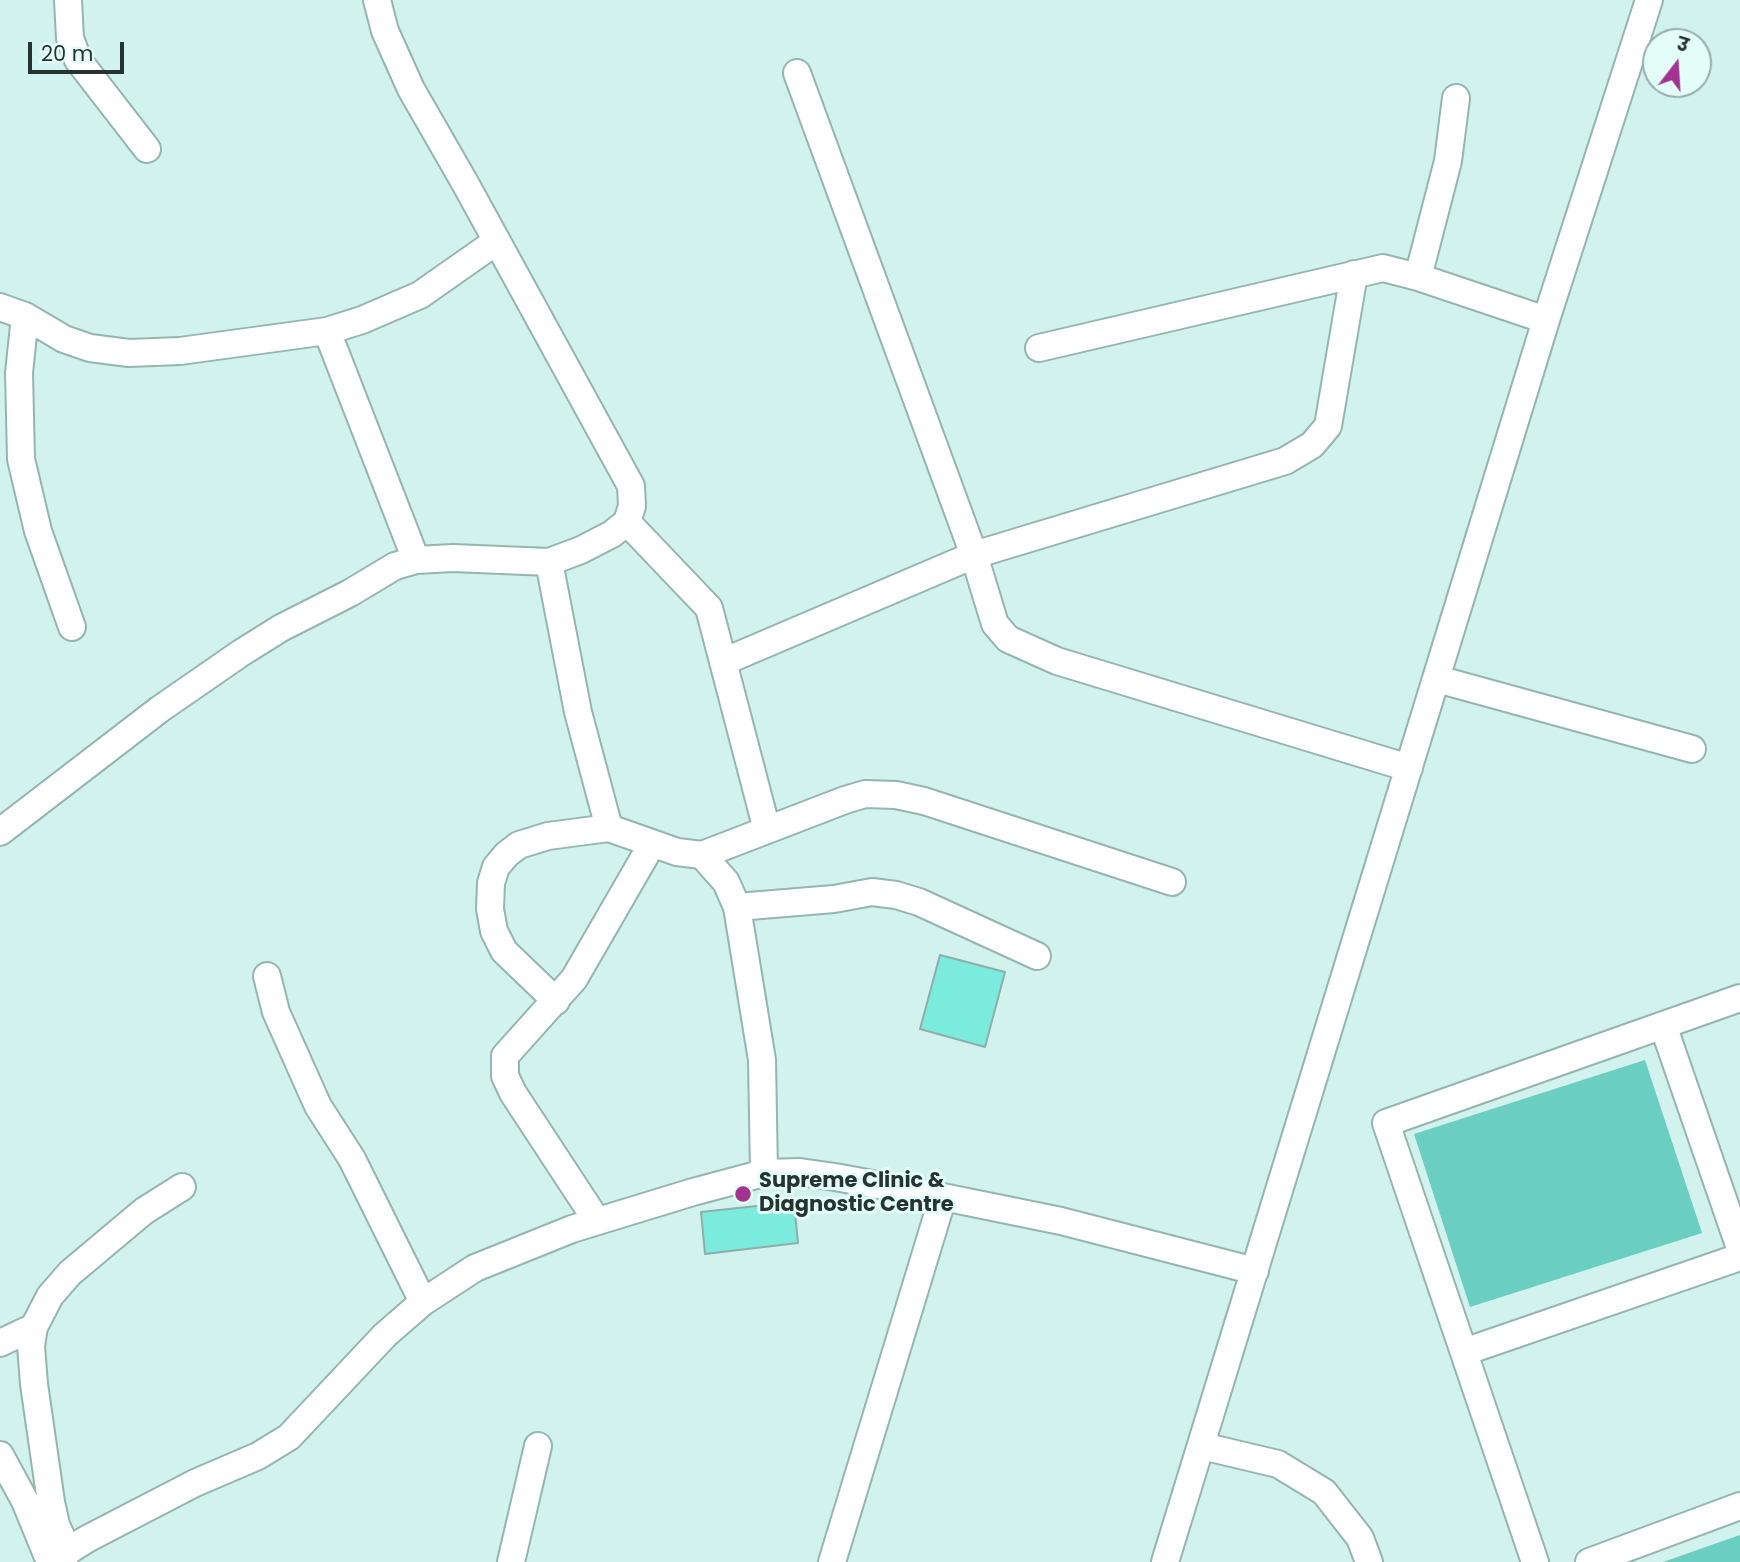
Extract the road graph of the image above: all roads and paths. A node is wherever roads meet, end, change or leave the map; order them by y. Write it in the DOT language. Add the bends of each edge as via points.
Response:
graph roads {
  1 [pos="68,0"];
  2 [pos="377,0"];
  3 [pos="1649,0"];
  4 [pos="797,73"];
  5 [pos="1456,97"];
  6 [pos="147,149"];
  7 [pos="497,241"];
  8 [pos="1354,274"];
  9 [pos="1418,277"];
  10 [pos="0,307"];
  11 [pos="25,316"];
  12 [pos="1546,320"];
  13 [pos="327,331"];
  14 [pos="1039,348"];
  15 [pos="627,522"];
  16 [pos="974,555"];
  17 [pos="416,559"];
  18 [pos="549,562"];
  19 [pos="72,627"];
  20 [pos="723,662"];
  21 [pos="1437,679"];
  22 [pos="1692,749"];
  23 [pos="1409,768"];
  24 [pos="609,828"];
  25 [pos="767,830"];
  26 [pos="0,832"];
  27 [pos="652,844"];
  28 [pos="702,855"];
  29 [pos="1172,882"];
  30 [pos="737,907"];
  31 [pos="1038,956"];
  32 [pos="267,976"];
  33 [pos="1740,998"];
  34 [pos="556,1001"];
  35 [pos="1663,1026"];
  36 [pos="764,1173"];
  37 [pos="182,1187"];
  38 [pos="943,1197"];
  39 [pos="597,1221"];
  40 [pos="1740,1248"];
  41 [pos="1740,1257"];
  42 [pos="1255,1271"];
  43 [pos="423,1302"];
  44 [pos="34,1327"];
  45 [pos="0,1343"];
  46 [pos="1464,1352"];
  47 [pos="538,1446"];
  48 [pos="1202,1446"];
  49 [pos="0,1455"];
  50 [pos="1740,1506"];
  51 [pos="60,1558"];
  52 [pos="512,1562"];
  53 [pos="832,1562"];
  54 [pos="1165,1562"];
  55 [pos="1369,1562"];
  56 [pos="1535,1562"];
  57 [pos="1589,1562"];
  1 -- 6 [label="street" via="70,38 78,60"];
  2 -- 7 [label="street" via="385,31 411,89"];
  3 -- 12 [label="street"];
  4 -- 16 [label="street"];
  5 -- 9 [label="street" via="1448,161"];
  7 -- 13 [label="street" via="421,295"];
  7 -- 15 [label="street" via="631,486"];
  8 -- 9 [label="street" via="1384,268"];
  8 -- 14 [label="street"];
  8 -- 16 [label="street" via="1328,426 1312,445 1285,461"];
  9 -- 12 [label="street"];
  10 -- 11 [label="street"];
  11 -- 13 [label="street" via="64,339 129,353 180,351"];
  11 -- 19 [label="street" via="19,373 22,459 38,531"];
  12 -- 21 [label="street"];
  13 -- 17 [label="street"];
  15 -- 18 [label="street" via="581,550"];
  15 -- 20 [label="street" via="709,608"];
  16 -- 20 [label="street"];
  16 -- 23 [label="street" via="995,624 1008,639 1028,650"];
  17 -- 18 [label="street"];
  17 -- 26 [label="street" via="395,566 241,653"];
  18 -- 24 [label="street" via="578,712"];
  20 -- 25 [label="street"];
  21 -- 22 [label="street"];
  21 -- 23 [label="street"];
  23 -- 42 [label="street"];
  24 -- 27 [label="street"];
  24 -- 34 [label="street" via="519,845 496,867 491,883 490,909 503,951"];
  25 -- 28 [label="street"];
  25 -- 29 [label="street" via="865,794 895,795 924,800"];
  27 -- 28 [label="street"];
  27 -- 34 [label="street" via="588,957"];
  28 -- 30 [label="street" via="726,881"];
  30 -- 31 [label="street" via="872,892 895,895"];
  30 -- 36 [label="street" via="762,1060"];
  32 -- 43 [label="street" via="276,1012 318,1107 352,1159"];
  33 -- 35 [label="street"];
  34 -- 39 [label="street" via="505,1056 505,1076"];
  35 -- 40 [label="street"];
  35 -- 46 [label="street" via="1386,1123"];
  36 -- 38 [label="street" via="823,1175"];
  36 -- 39 [label="street"];
  37 -- 44 [label="street" via="144,1211 70,1273 50,1296"];
  38 -- 42 [label="street" via="1061,1221"];
  38 -- 53 [label="street"];
  39 -- 43 [label="street" via="475,1268"];
  41 -- 46 [label="street"];
  42 -- 48 [label="street"];
  43 -- 51 [label="street" via="385,1335 289,1437 87,1539"];
  44 -- 45 [label="street"];
  44 -- 51 [label="street" via="34,1384"];
  46 -- 56 [label="street"];
  47 -- 52 [label="street"];
  48 -- 54 [label="street"];
  48 -- 55 [label="street" via="1278,1464 1324,1492 1360,1538"];
  49 -- 51 [label="street"];
  50 -- 57 [label="street"];
}
